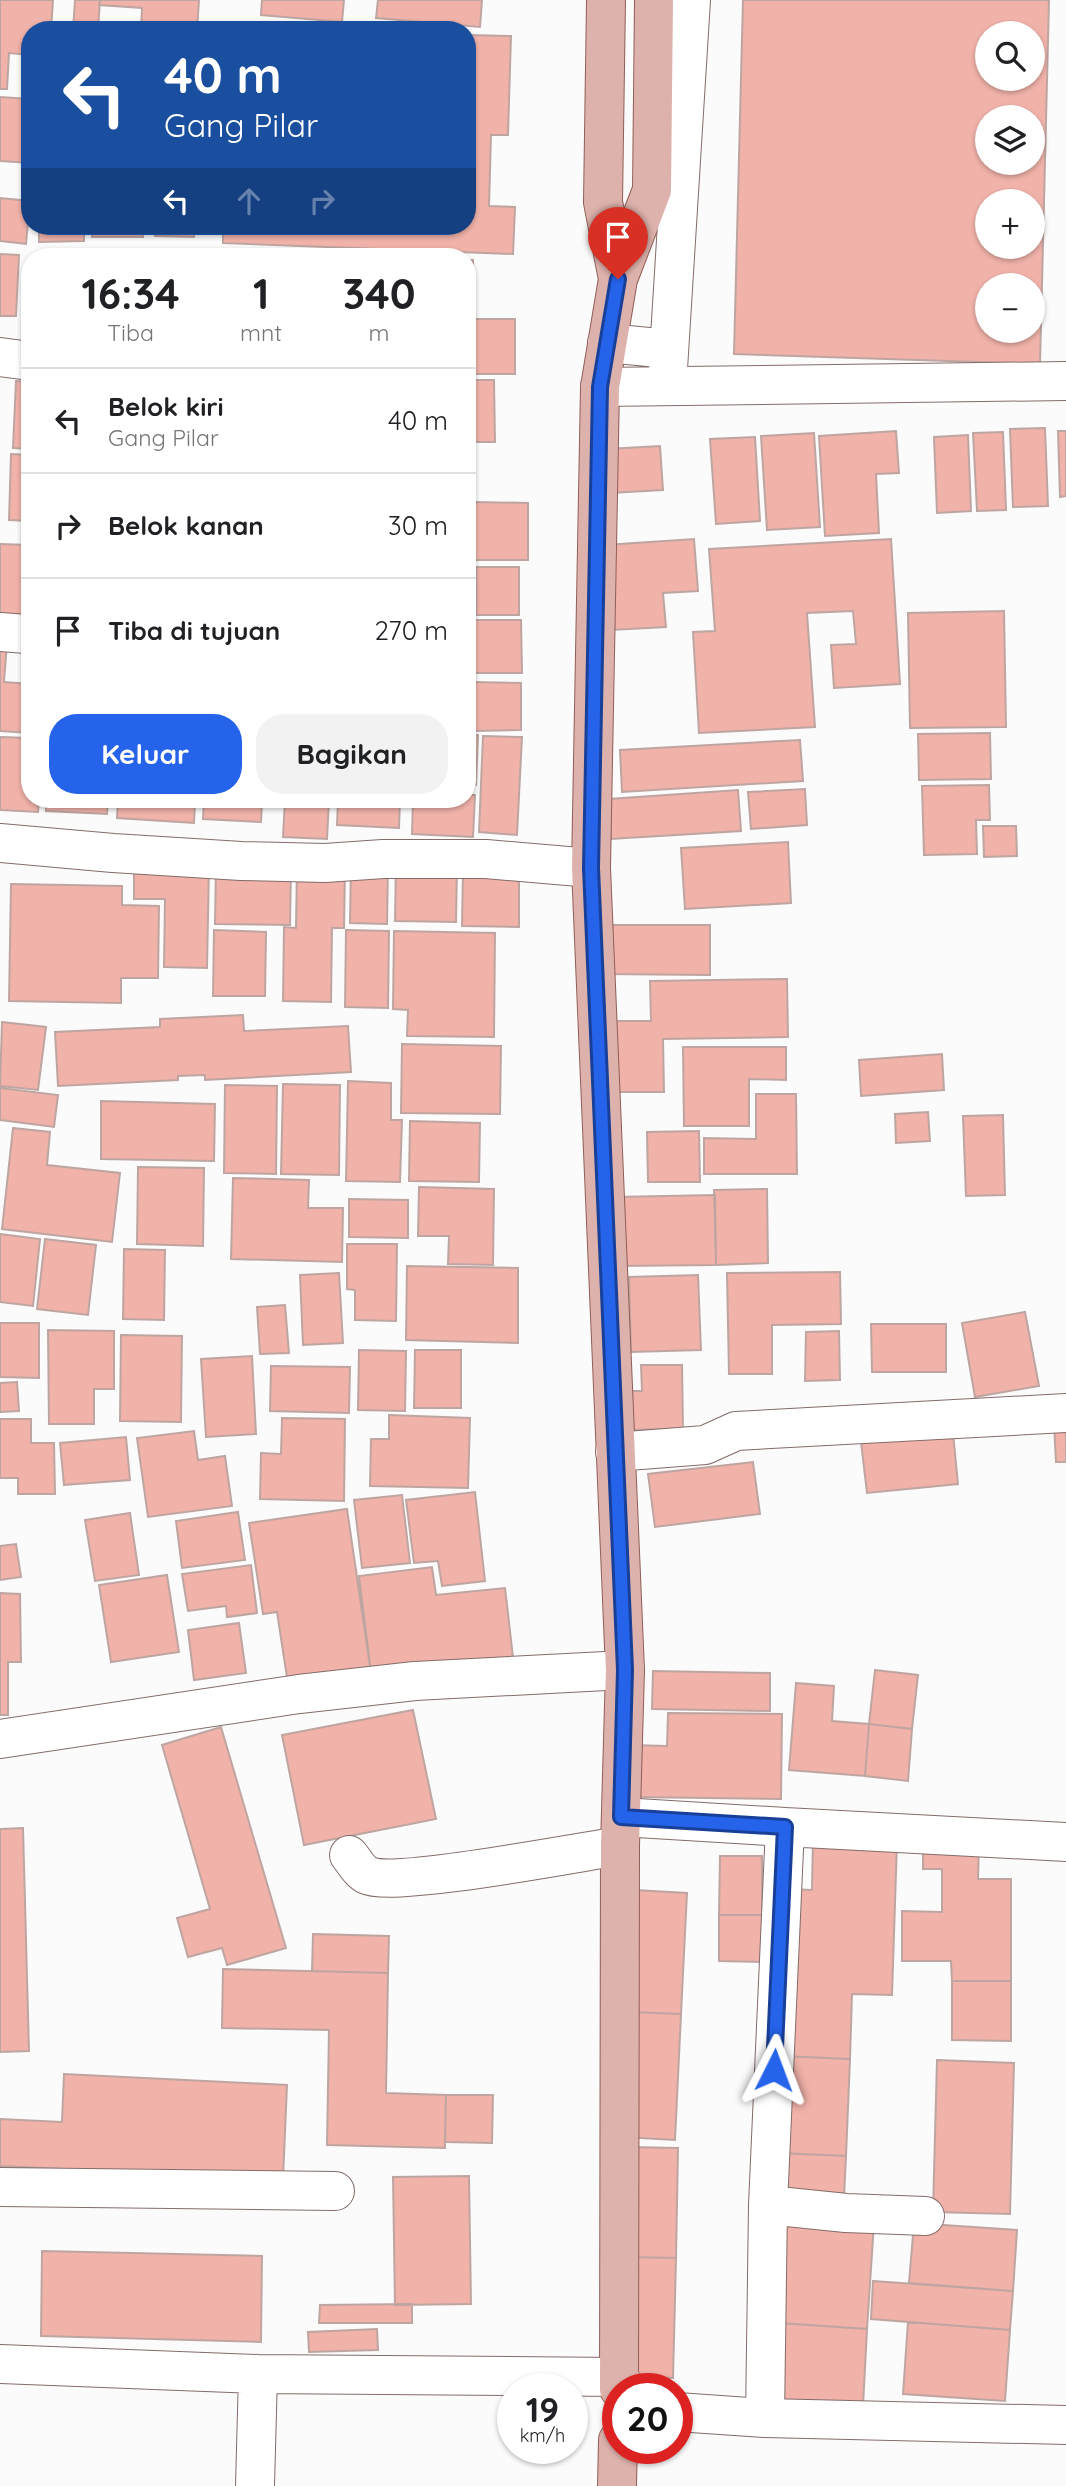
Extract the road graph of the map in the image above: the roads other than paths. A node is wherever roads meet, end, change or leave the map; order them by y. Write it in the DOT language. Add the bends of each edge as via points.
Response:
graph roads {
  1 [pos="606,0"];
  2 [pos="654,0"];
  3 [pos="691,0"];
  4 [pos="618,279"];
  5 [pos="607,343"];
  6 [pos="0,357"];
  7 [pos="21,359"];
  8 [pos="668,367"];
  9 [pos="1066,381"];
  10 [pos="600,387"];
  11 [pos="0,843"];
  12 [pos="591,868"];
  13 [pos="1066,1413"];
  14 [pos="615,1452"];
  15 [pos="625,1670"];
  16 [pos="0,1739"];
  17 [pos="785,1827"];
  18 [pos="621,1832"];
  19 [pos="1066,1842"];
  20 [pos="349,1855"];
  21 [pos="0,2187"];
  22 [pos="335,2191"];
  23 [pos="768,2206"];
  24 [pos="925,2216"];
  25 [pos="0,2364"];
  26 [pos="620,2373"];
  27 [pos="258,2374"];
  28 [pos="602,2383"];
  29 [pos="693,2413"];
  30 [pos="765,2418"];
  31 [pos="1066,2425"];
  32 [pos="617,2464"];
  33 [pos="255,2486"];
  34 [pos="617,2486"];
  1 -- 4 [label="main road" via="603,202"];
  2 -- 4 [label="main road" via="652,190"];
  3 -- 8 [label="street"];
  4 -- 5 [label="main road"];
  5 -- 8 [label="street"];
  5 -- 10 [label="main road"];
  6 -- 7 [label="street"];
  8 -- 9 [label="street"];
  8 -- 10 [label="street"];
  10 -- 12 [label="main road"];
  11 -- 12 [label="street" via="242,861 486,859"];
  12 -- 14 [label="main road"];
  13 -- 14 [label="street" via="736,1431 705,1445"];
  14 -- 15 [label="main road"];
  15 -- 16 [label="street" via="415,1681"];
  15 -- 18 [label="main road"];
  17 -- 18 [label="street"];
  17 -- 19 [label="street"];
  17 -- 23 [label="street"];
  18 -- 20 [label="street" via="425,1876 387,1879 367,1875"];
  18 -- 26 [label="main road"];
  21 -- 22 [label="street"];
  23 -- 24 [label="street"];
  23 -- 30 [label="street"];
  25 -- 27 [label="street"];
  27 -- 28 [label="street"];
  27 -- 33 [label="street"];
  29 -- 30 [label="street"];
  30 -- 31 [label="street"];
  32 -- 34 [label="main road"];
}
